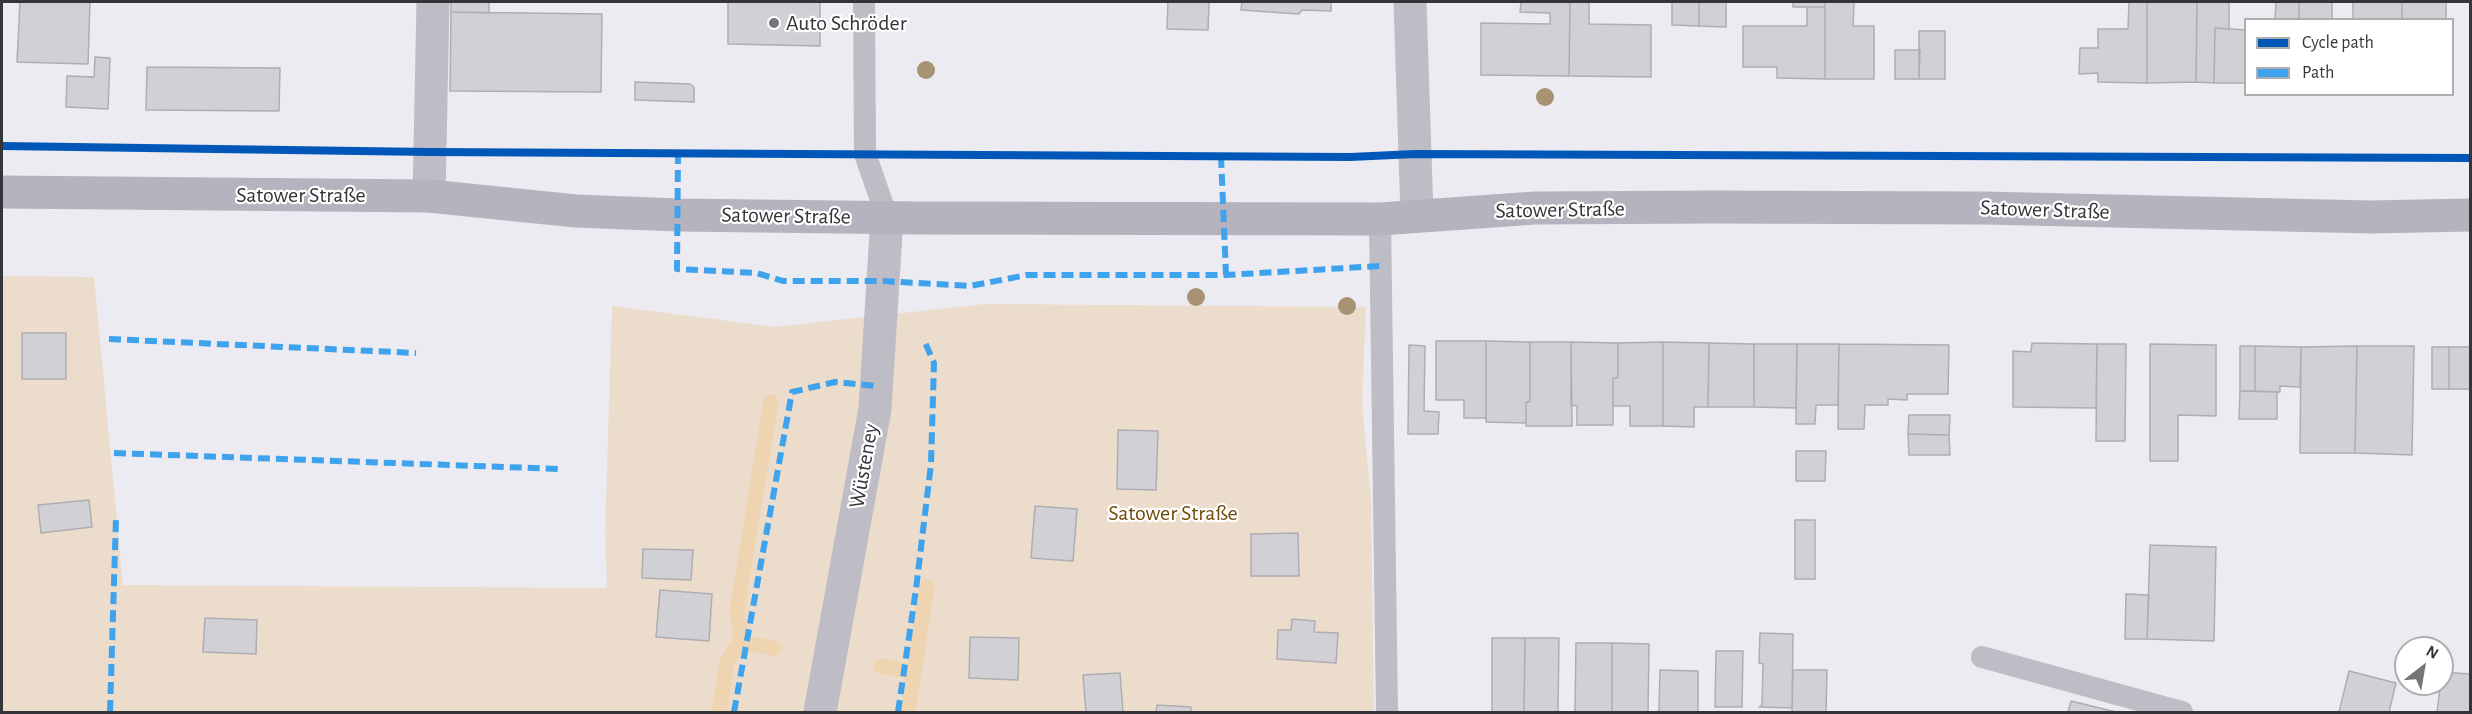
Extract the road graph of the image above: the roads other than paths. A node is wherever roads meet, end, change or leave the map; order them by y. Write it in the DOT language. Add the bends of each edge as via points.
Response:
graph roads {
  1 [pos="433,2"];
  2 [pos="864,2"];
  3 [pos="1410,2"];
  4 [pos="2,192"];
  5 [pos="429,196"];
  6 [pos="2470,214"];
  7 [pos="1417,215"];
  8 [pos="887,217"];
  9 [pos="1380,219"];
  10 [pos="1982,657"];
  11 [pos="820,712"];
  12 [pos="1387,712"];
  13 [pos="2182,712"];
  1 -- 5 [label="street"];
  2 -- 8 [label="lane" via="865,154"];
  3 -- 7 [label="street"];
  4 -- 5 [label="main road, Satower Straße"];
  5 -- 8 [label="main road, Satower Straße" via="576,211"];
  6 -- 7 [label="main road, Satower Straße" via="2370,217 1984,208 1712,207 1535,208"];
  7 -- 9 [label="main road, Satower Straße"];
  8 -- 9 [label="main road, Satower Straße"];
  8 -- 11 [label="street, Wüsteney" via="875,409"];
  9 -- 12 [label="lane"];
  10 -- 13 [label="lane"];
}
